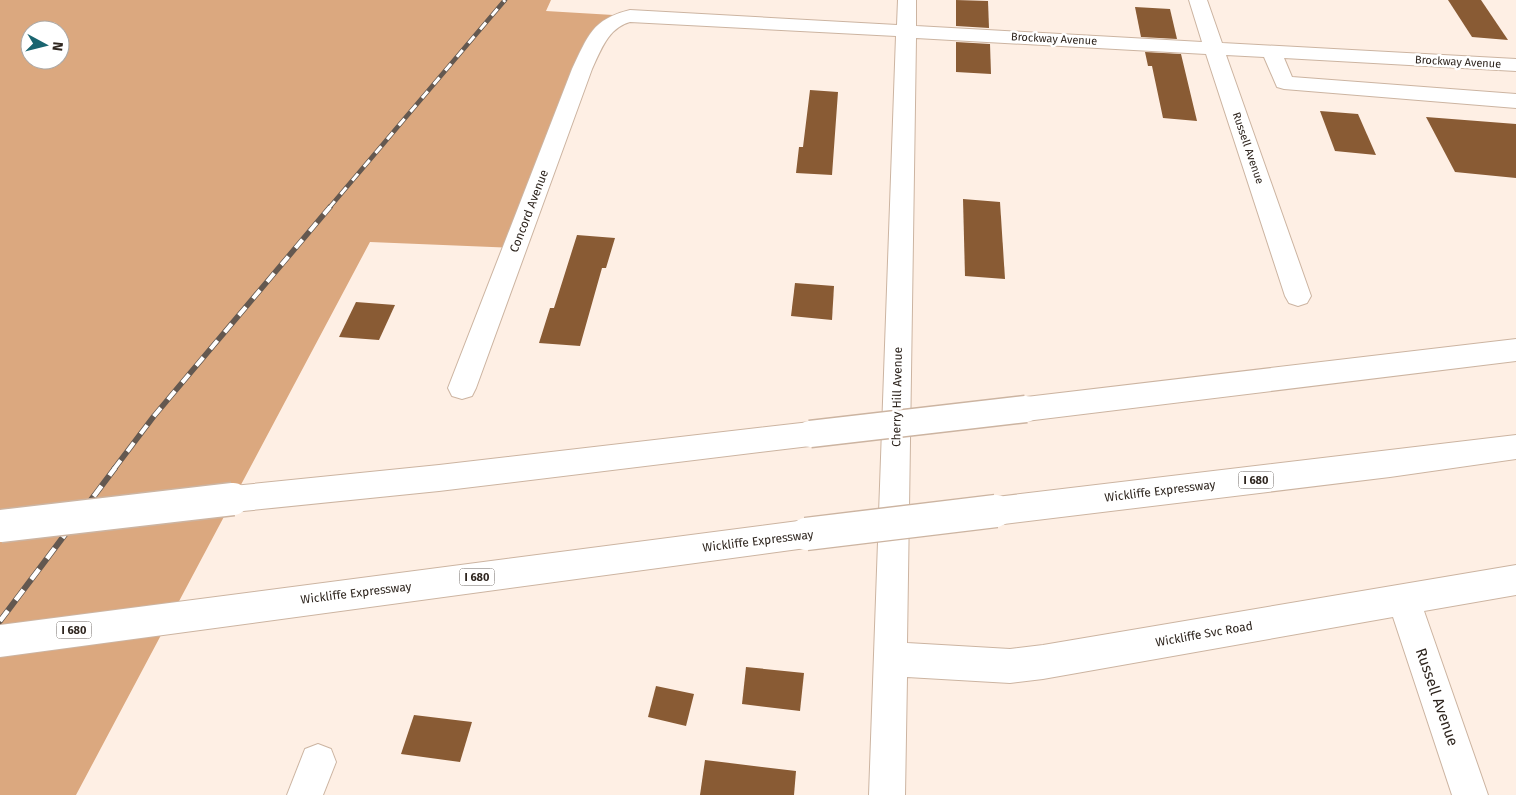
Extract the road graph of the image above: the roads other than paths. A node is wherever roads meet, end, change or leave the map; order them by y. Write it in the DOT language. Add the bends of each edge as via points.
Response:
graph roads {
  1 [pos="906,0"];
  2 [pos="1198,0"];
  3 [pos="906,31"];
  4 [pos="599,35"];
  5 [pos="1215,48"];
  6 [pos="1271,52"];
  7 [pos="1516,66"];
  8 [pos="1516,100"];
  9 [pos="1298,296"];
  10 [pos="1516,350"];
  11 [pos="462,388"];
  12 [pos="1516,447"];
  13 [pos="0,526"];
  14 [pos="1516,580"];
  15 [pos="1404,600"];
  16 [pos="0,641"];
  17 [pos="890,659"];
  18 [pos="318,762"];
  19 [pos="305,795"];
  20 [pos="887,795"];
  21 [pos="1470,795"];
  1 -- 3 [label="main road, Cherry Hill Avenue"];
  2 -- 5 [label="main road, Russell Avenue"];
  3 -- 4 [label="main road, Brockway Avenue" via="630,16 615,19"];
  3 -- 5 [label="main road, Brockway Avenue"];
  3 -- 17 [label="main road, Cherry Hill Avenue"];
  4 -- 11 [label="main road, Concord Avenue" via="582,69"];
  5 -- 6 [label="main road, Brockway Avenue"];
  5 -- 9 [label="main road, Russell Avenue"];
  6 -- 7 [label="main road, Brockway Avenue"];
  6 -- 8 [label="main road" via="1284,83"];
  10 -- 13 [label="main road, bridge" via="439,478"];
  12 -- 16 [label="main road, Wickliffe Expressway / I 680, bridge" via="806,534"];
  14 -- 15 [label="main road, Wickliffe Svc Road"];
  15 -- 17 [label="main road, Wickliffe Svc Road" via="1010,666"];
  15 -- 21 [label="main road, Russell Avenue"];
  17 -- 20 [label="main road, Cherry Hill Avenue"];
  18 -- 19 [label="main road"];
}
